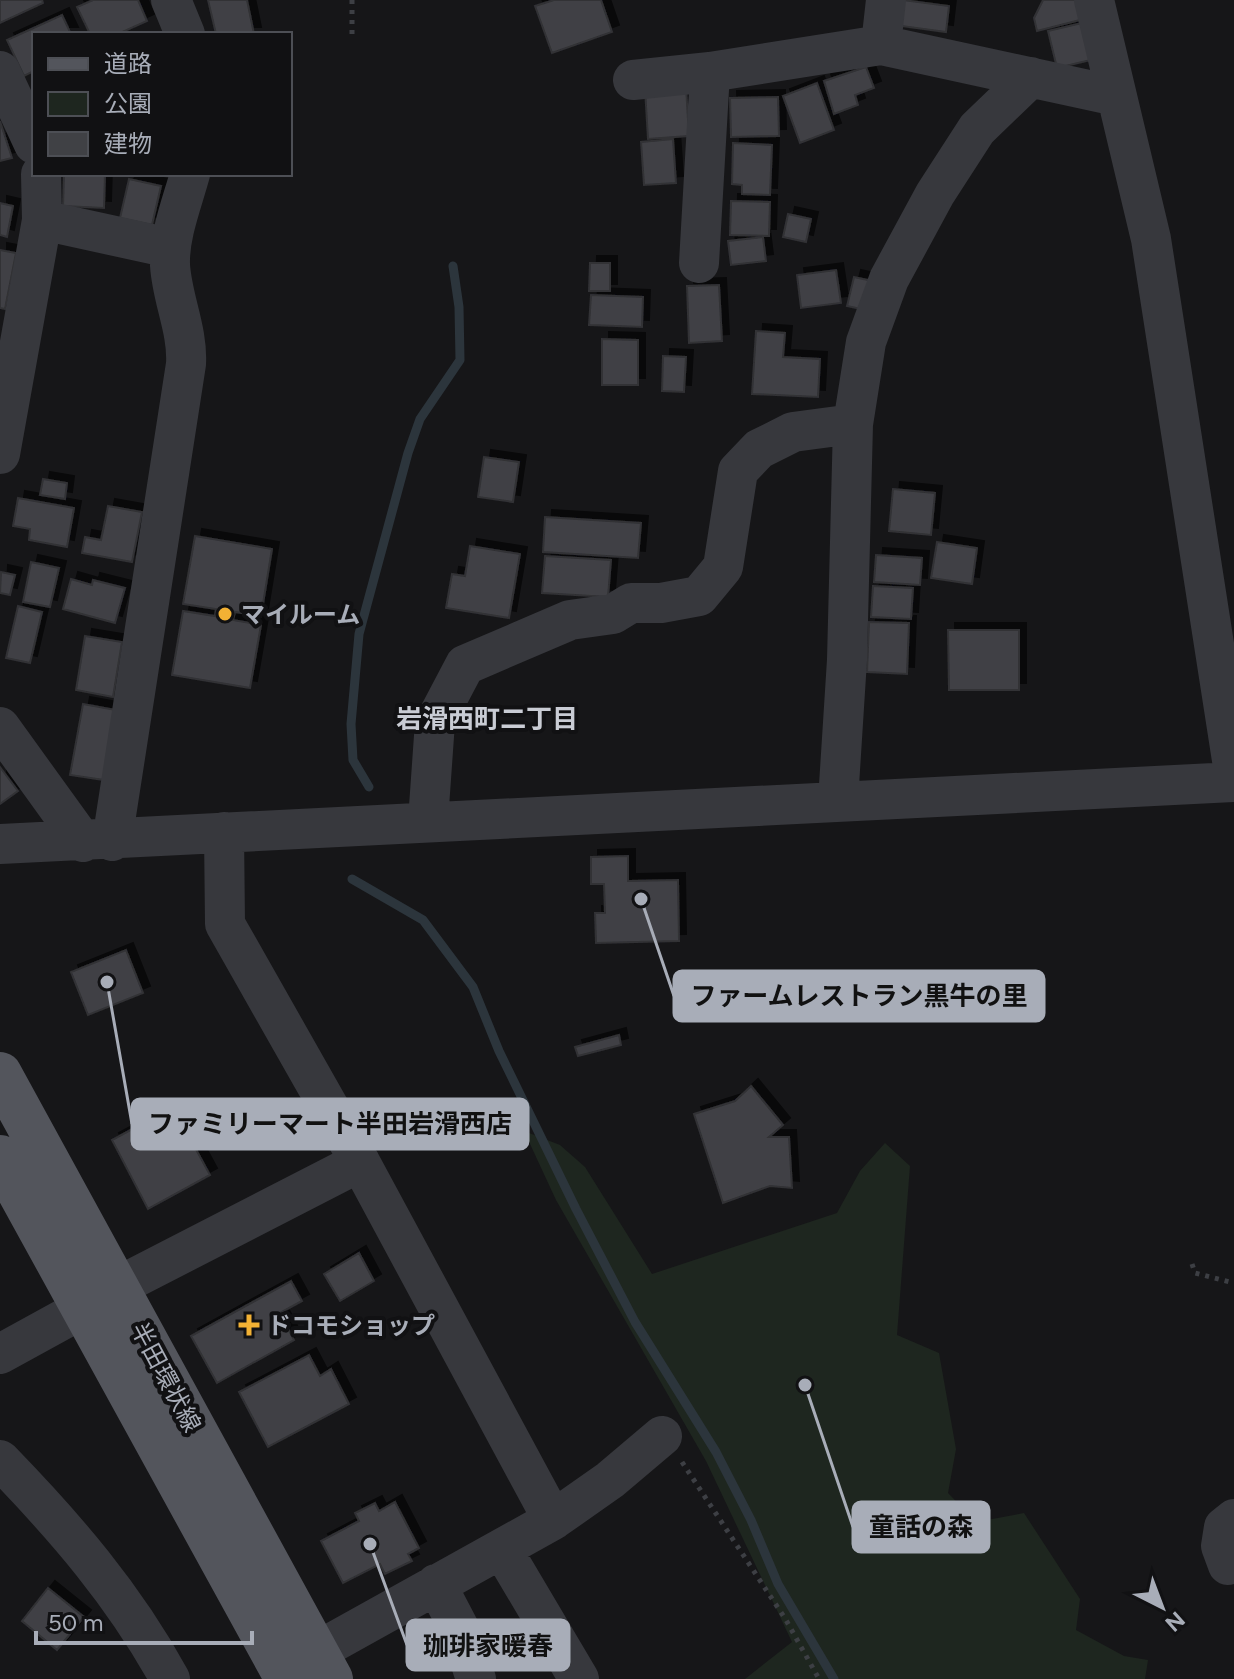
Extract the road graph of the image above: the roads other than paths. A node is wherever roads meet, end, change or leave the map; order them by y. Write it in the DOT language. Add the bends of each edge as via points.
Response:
graph roads {
  1 [pos="171,0"];
  2 [pos="886,0"];
  3 [pos="1094,0"];
  4 [pos="184,32"];
  5 [pos="881,45"];
  6 [pos="0,71"];
  7 [pos="710,72"];
  8 [pos="1031,77"];
  9 [pos="633,80"];
  10 [pos="1116,96"];
  11 [pos="32,140"];
  12 [pos="41,176"];
  13 [pos="189,176"];
  14 [pos="42,220"];
  15 [pos="170,248"];
  16 [pos="699,263"];
  17 [pos="853,424"];
  18 [pos="0,454"];
  19 [pos="0,727"];
  20 [pos="1234,773"];
  21 [pos="1234,782"];
  22 [pos="838,801"];
  23 [pos="428,821"];
  24 [pos="224,832"];
  25 [pos="98,841"];
  26 [pos="0,844"];
  27 [pos="0,1074"];
  28 [pos="0,1157"];
  29 [pos="360,1162"];
  30 [pos="100,1298"];
  31 [pos="0,1354"];
  32 [pos="662,1436"];
  33 [pos="0,1460"];
  34 [pos="1234,1519"];
  35 [pos="553,1520"];
  36 [pos="502,1549"];
  37 [pos="1228,1565"];
  38 [pos="436,1584"];
  39 [pos="296,1672"];
  40 [pos="170,1679"];
  41 [pos="476,1679"];
  42 [pos="579,1679"];
  1 -- 4 [label="street"];
  2 -- 5 [label="street"];
  3 -- 10 [label="street"];
  5 -- 7 [label="street"];
  5 -- 8 [label="street"];
  6 -- 11 [label="street"];
  7 -- 9 [label="street"];
  7 -- 16 [label="street"];
  8 -- 10 [label="street"];
  8 -- 17 [label="street" via="977,129 889,279 866,342"];
  10 -- 20 [label="street" via="1151,239"];
  12 -- 14 [label="street"];
  13 -- 15 [label="street"];
  14 -- 15 [label="street"];
  14 -- 18 [label="street"];
  15 -- 25 [label="street" via="186,364"];
  17 -- 22 [label="street"];
  17 -- 23 [label="street" via="793,432 759,449 738,471 723,567 699,596 631,603 613,614 570,620 465,665 435,722"];
  19 -- 25 [label="street"];
  21 -- 22 [label="street"];
  22 -- 23 [label="street"];
  23 -- 24 [label="street"];
  24 -- 25 [label="street"];
  24 -- 29 [label="street" via="225,924"];
  25 -- 26 [label="street"];
  27 -- 30 [label="main road, 半田環状線"];
  28 -- 30 [label="main road, 半田環状線"];
  29 -- 30 [label="street"];
  29 -- 35 [label="street"];
  30 -- 31 [label="street"];
  30 -- 39 [label="main road, 半田環状線"];
  32 -- 35 [label="street"];
  33 -- 40 [label="street" via="74,1537 123,1600"];
  34 -- 37 [label="street" via="1224,1527 1221,1546"];
  35 -- 36 [label="street"];
  36 -- 38 [label="street"];
  36 -- 42 [label="street"];
  38 -- 39 [label="street"];
  38 -- 41 [label="street" via="459,1628"];
}
